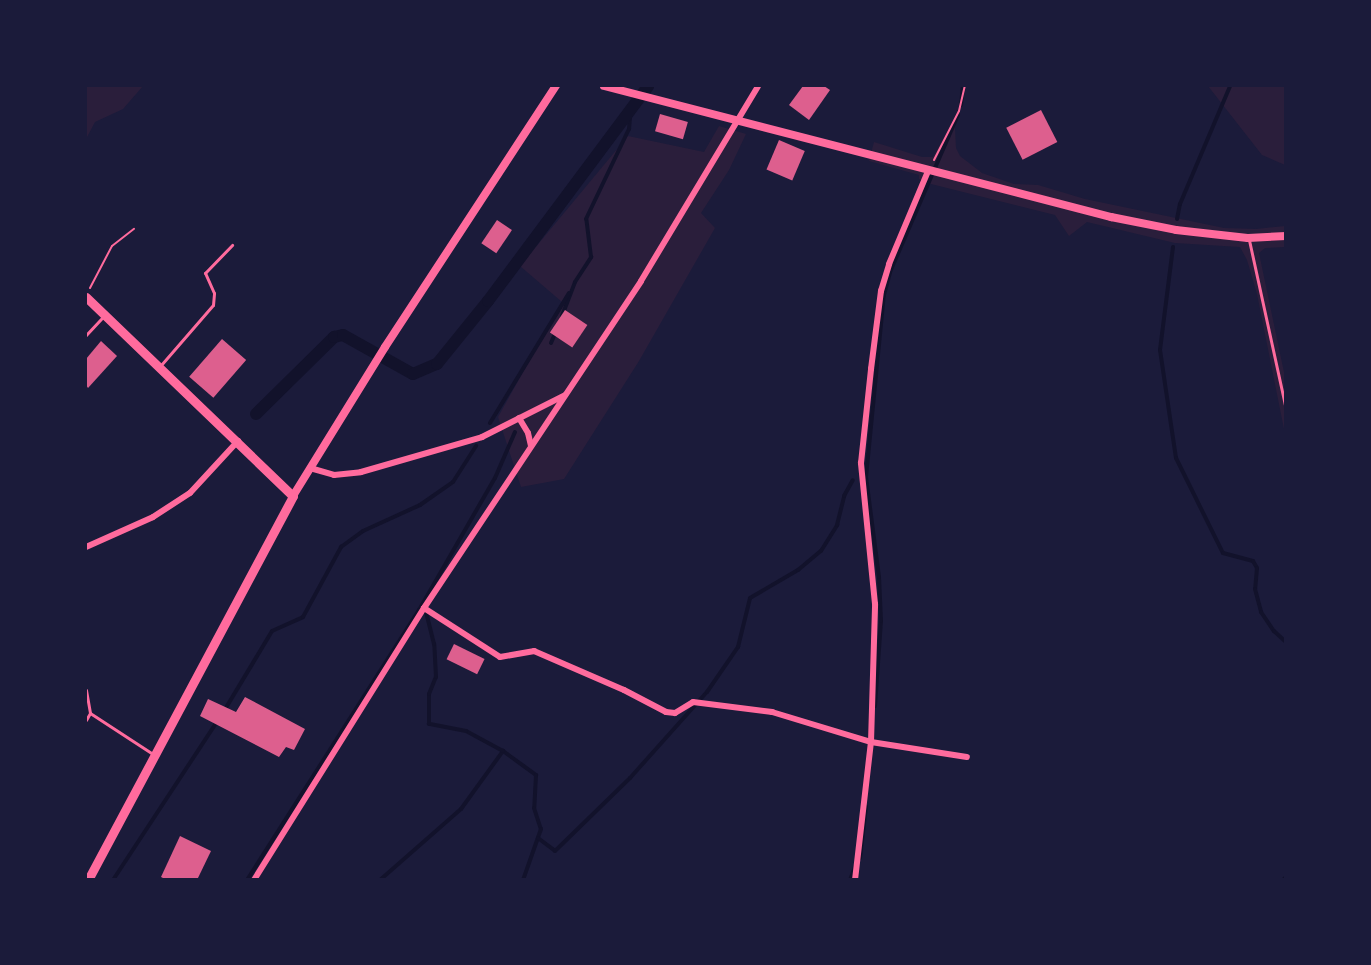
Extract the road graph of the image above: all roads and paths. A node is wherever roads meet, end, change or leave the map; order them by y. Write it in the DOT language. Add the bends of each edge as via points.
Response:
graph roads {
  1 [pos="556,86"];
  2 [pos="603,86"];
  3 [pos="758,86"];
  4 [pos="965,86"];
  5 [pos="736,119"];
  6 [pos="928,171"];
  7 [pos="134,229"];
  8 [pos="1286,236"];
  9 [pos="1248,238"];
  10 [pos="232,245"];
  11 [pos="86,296"];
  12 [pos="105,314"];
  13 [pos="86,335"];
  14 [pos="160,366"];
  15 [pos="565,395"];
  16 [pos="1286,409"];
  17 [pos="519,418"];
  18 [pos="238,441"];
  19 [pos="531,446"];
  20 [pos="310,468"];
  21 [pos="293,496"];
  22 [pos="86,547"];
  23 [pos="424,608"];
  24 [pos="86,690"];
  25 [pos="90,713"];
  26 [pos="86,720"];
  27 [pos="871,742"];
  28 [pos="154,755"];
  29 [pos="968,757"];
  30 [pos="88,879"];
  31 [pos="254,879"];
  32 [pos="855,879"];
  1 -- 20 [label="street"];
  2 -- 5 [label="street"];
  3 -- 5 [label="street"];
  4 -- 6 [label="path" via="959,111"];
  5 -- 6 [label="street"];
  5 -- 15 [label="street" via="641,281"];
  6 -- 9 [label="street" via="1142,224"];
  6 -- 27 [label="street" via="881,291 861,463 875,604"];
  7 -- 11 [label="path" via="112,246"];
  8 -- 9 [label="street"];
  9 -- 16 [label="lane"];
  10 -- 14 [label="lane" via="205,273 214,293 213,305"];
  11 -- 12 [label="main road"];
  12 -- 13 [label="lane"];
  12 -- 14 [label="main road"];
  14 -- 18 [label="main road"];
  15 -- 17 [label="street"];
  15 -- 19 [label="street"];
  17 -- 19 [label="street"];
  17 -- 20 [label="street" via="482,437 360,472 334,476"];
  18 -- 21 [label="main road"];
  18 -- 22 [label="street" via="190,493 153,518"];
  19 -- 23 [label="street"];
  20 -- 21 [label="street"];
  21 -- 28 [label="main road"];
  23 -- 27 [label="street" via="500,657 534,651 666,712 675,712 693,702 772,712"];
  23 -- 31 [label="street"];
  24 -- 25 [label="lane"];
  25 -- 26 [label="lane"];
  25 -- 28 [label="lane"];
  27 -- 29 [label="street"];
  27 -- 32 [label="street"];
  28 -- 30 [label="main road"];
}
